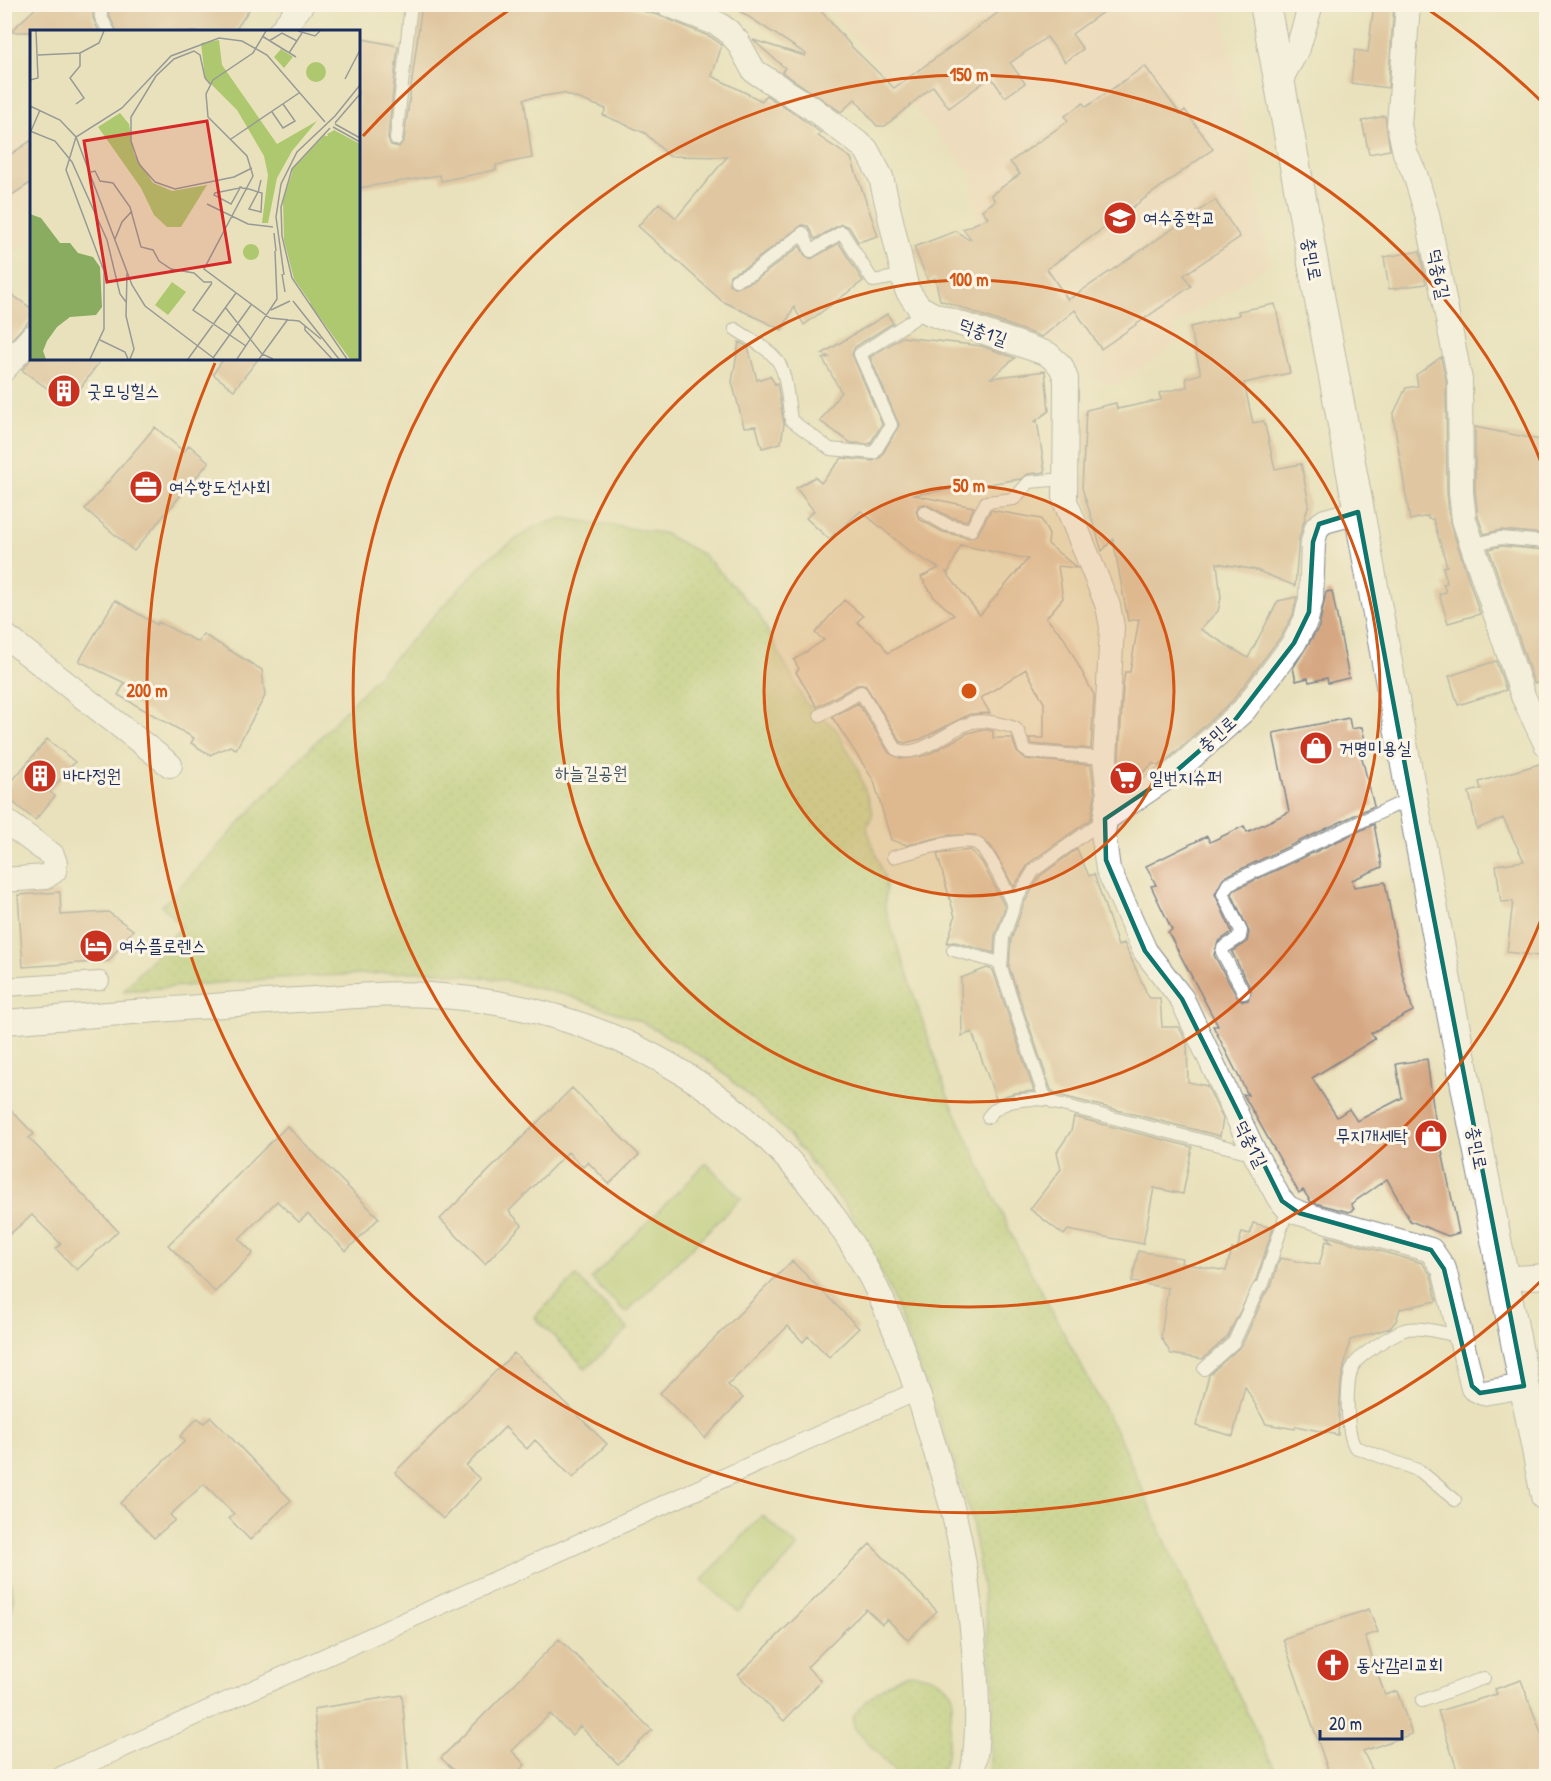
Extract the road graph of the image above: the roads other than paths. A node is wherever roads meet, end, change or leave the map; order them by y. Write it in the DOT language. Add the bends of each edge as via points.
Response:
graph roads {
  1 [pos="100,4"];
  2 [pos="302,4"];
  3 [pos="411,4"];
  4 [pos="667,4"];
  5 [pos="1265,4"];
  6 [pos="1311,4"];
  7 [pos="1408,4"];
  8 [pos="107,30"];
  9 [pos="282,30"];
  10 [pos="1279,82"];
  11 [pos="396,139"];
  12 [pos="902,276"];
  13 [pos="736,280"];
  14 [pos="926,311"];
  15 [pos="735,329"];
  16 [pos="30,339"];
  17 [pos="4,369"];
  18 [pos="1064,479"];
  19 [pos="924,512"];
  20 [pos="1358,513"];
  21 [pos="1546,542"];
  22 [pos="1472,545"];
  23 [pos="4,635"];
  24 [pos="820,715"];
  25 [pos="1546,744"];
  26 [pos="1104,758"];
  27 [pos="170,765"];
  28 [pos="1411,798"];
  29 [pos="1105,819"];
  30 [pos="4,820"];
  31 [pos="893,857"];
  32 [pos="4,880"];
  33 [pos="1014,906"];
  34 [pos="953,950"];
  35 [pos="1000,963"];
  36 [pos="100,981"];
  37 [pos="4,987"];
  38 [pos="1244,993"];
  39 [pos="4,1022"];
  40 [pos="1048,1100"];
  41 [pos="988,1118"];
  42 [pos="1255,1154"];
  43 [pos="1288,1208"];
  44 [pos="1546,1276"];
  45 [pos="1502,1279"];
  46 [pos="1460,1336"];
  47 [pos="1204,1369"];
  48 [pos="1524,1386"];
  49 [pos="917,1391"];
  50 [pos="1546,1496"];
  51 [pos="1455,1500"];
  52 [pos="1484,1678"];
  53 [pos="1422,1701"];
  54 [pos="62,1776"];
  55 [pos="972,1776"];
  1 -- 8 [label="lane"];
  2 -- 9 [label="street"];
  3 -- 11 [label="lane"];
  4 -- 12 [label="street, 덕충1길" via="718,24 738,42 754,70 866,149 882,184"];
  5 -- 10 [label="street, 충민로"];
  6 -- 10 [label="street" via="1298,48"];
  7 -- 22 [label="street, 덕충6길" via="1400,125 1405,153 1427,214 1460,381 1461,492"];
  10 -- 20 [label="street, 충민로"];
  12 -- 13 [label="lane" via="873,281 842,232 811,251 803,232 752,273"];
  12 -- 14 [label="street, 덕충1길" via="909,296"];
  14 -- 15 [label="lane" via="860,354 891,425 874,453 830,449 791,420 781,362"];
  14 -- 18 [label="street, 덕충1길" via="1048,354 1057,361 1064,372 1066,392"];
  16 -- 17 [label="street"];
  18 -- 19 [label="lane" via="1029,482 1014,499 986,501 971,530 947,525"];
  18 -- 26 [label="street, 덕충1길" via="1068,513 1108,606 1112,627"];
  20 -- 28 [label="street, 충민로"];
  20 -- 29 [label="street, 충민로" via="1322,522 1317,527 1306,620 1294,644 1244,710 1175,772"];
  21 -- 22 [label="lane" via="1500,538"];
  22 -- 25 [label="street, 덕충6길" via="1523,696"];
  23 -- 27 [label="street"];
  24 -- 26 [label="lane" via="861,692 902,752 916,750 975,721 1015,728 1029,752"];
  26 -- 29 [label="street, 덕충1길" via="1109,796"];
  28 -- 38 [label="lane" via="1228,884 1223,894 1241,931 1240,937 1222,952"];
  28 -- 45 [label="street, 충민로"];
  29 -- 33 [label="lane" via="1034,870"];
  29 -- 42 [label="street, 덕충1길" via="1103,844 1112,880 1145,951 1182,999"];
  30 -- 32 [label="street" via="52,855 55,863 54,871 45,877"];
  31 -- 33 [label="lane" via="973,842 988,857"];
  33 -- 35 [label="lane"];
  34 -- 35 [label="lane"];
  35 -- 40 [label="lane"];
  36 -- 37 [label="street"];
  39 -- 49 [label="street" via="426,994 482,999 584,1023 632,1044 697,1081 762,1133 792,1164 862,1260 888,1314"];
  40 -- 41 [label="lane" via="1022,1099 996,1110"];
  40 -- 42 [label="lane"];
  42 -- 43 [label="street, 덕충1길"];
  43 -- 46 [label="street" via="1431,1250 1443,1269"];
  43 -- 47 [label="lane" via="1263,1284 1234,1342"];
  44 -- 45 [label="street"];
  45 -- 48 [label="street, 충민로"];
  46 -- 48 [label="street" via="1475,1391"];
  46 -- 51 [label="lane" via="1412,1329 1393,1336 1353,1365 1348,1405 1355,1448 1419,1471"];
  48 -- 50 [label="street, 충민로"];
  49 -- 54 [label="street"];
  49 -- 55 [label="street" via="954,1517 968,1587 977,1689"];
  52 -- 53 [label="lane"];
}
